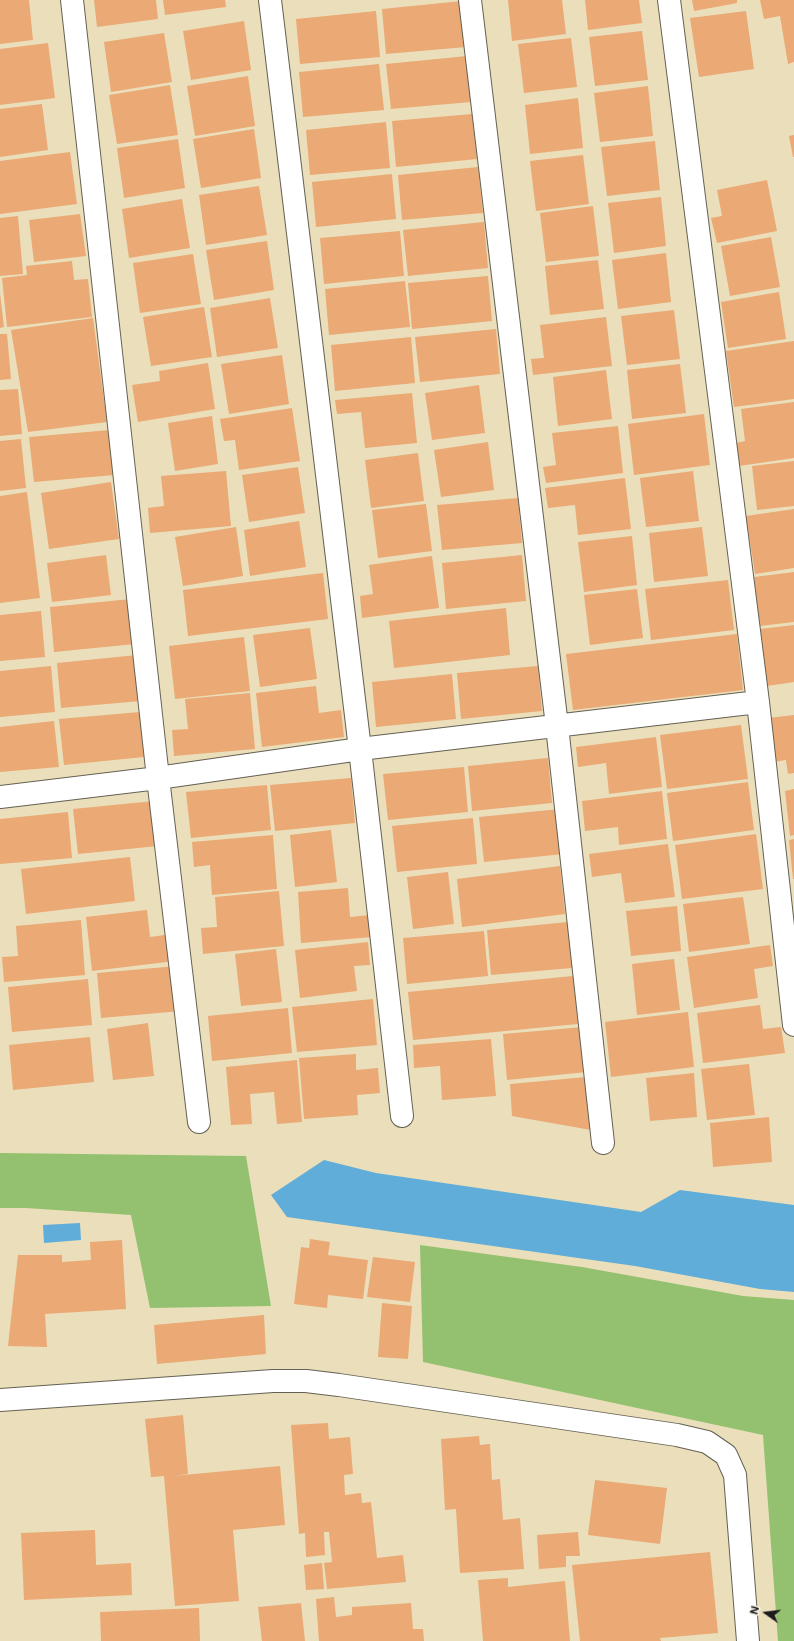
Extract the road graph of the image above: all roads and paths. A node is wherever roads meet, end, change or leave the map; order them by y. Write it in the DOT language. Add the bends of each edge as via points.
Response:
graph roads {
  1 [pos="72,0"];
  2 [pos="270,0"];
  3 [pos="470,0"];
  4 [pos="669,0"];
  5 [pos="758,702"];
  6 [pos="557,726"];
  7 [pos="360,749"];
  8 [pos="158,778"];
  9 [pos="0,797"];
  10 [pos="794,1025"];
  11 [pos="402,1116"];
  12 [pos="199,1122"];
  13 [pos="603,1143"];
  14 [pos="0,1400"];
  15 [pos="748,1641"];
  1 -- 8 [label="street"];
  2 -- 7 [label="street"];
  3 -- 6 [label="street"];
  4 -- 5 [label="street"];
  5 -- 6 [label="street"];
  5 -- 10 [label="street"];
  6 -- 7 [label="street"];
  6 -- 13 [label="street"];
  7 -- 8 [label="street"];
  7 -- 11 [label="street"];
  8 -- 9 [label="street"];
  8 -- 12 [label="street"];
  14 -- 15 [label="street" via="306,1381 677,1435 707,1442 726,1455 735,1475"];
}
